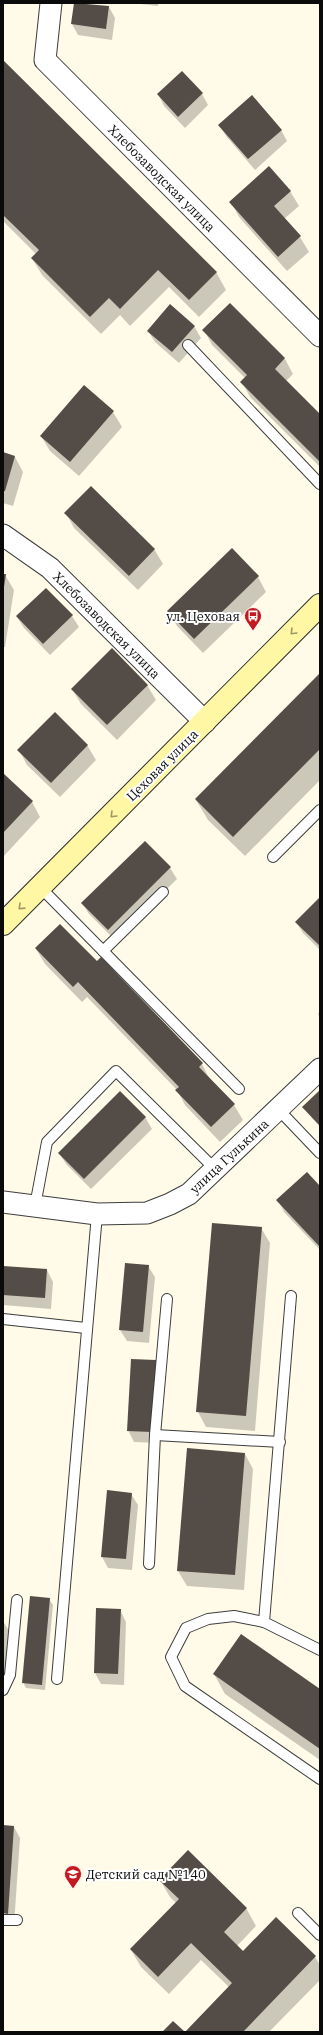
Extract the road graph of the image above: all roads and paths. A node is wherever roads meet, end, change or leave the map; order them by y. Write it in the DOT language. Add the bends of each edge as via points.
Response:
graph roads {
  1 [pos="51,3"];
  2 [pos="320,336"];
  3 [pos="188,345"];
  4 [pos="320,484"];
  5 [pos="3,535"];
  6 [pos="320,605"];
  7 [pos="205,722"];
  8 [pos="320,810"];
  9 [pos="273,857"];
  10 [pos="41,888"];
  11 [pos="163,892"];
  12 [pos="3,924"];
  13 [pos="102,951"];
  14 [pos="320,1070"];
  15 [pos="238,1089"];
  16 [pos="278,1110"];
  17 [pos="320,1153"];
  18 [pos="215,1169"];
  19 [pos="3,1202"];
  20 [pos="35,1206"];
  21 [pos="97,1214"];
  22 [pos="291,1296"];
  23 [pos="167,1299"];
  24 [pos="3,1318"];
  25 [pos="86,1328"];
  26 [pos="155,1435"];
  27 [pos="280,1442"];
  28 [pos="149,1564"];
  29 [pos="17,1600"];
  30 [pos="264,1622"];
  31 [pos="320,1650"];
  32 [pos="57,1679"];
  33 [pos="3,1690"];
  34 [pos="320,1778"];
  35 [pos="298,1913"];
  36 [pos="3,1920"];
  37 [pos="17,1920"];
  38 [pos="320,1935"];
  1 -- 2 [label="street, Хлебозаводская улица" via="45,60"];
  3 -- 4 [label="lane"];
  5 -- 7 [label="street, Хлебозаводская улица" via="50,568"];
  6 -- 7 [label="main road, Цеховая улица, one-way"];
  7 -- 10 [label="main road, Цеховая улица, one-way"];
  8 -- 9 [label="lane"];
  10 -- 12 [label="main road, Цеховая улица, one-way"];
  10 -- 13 [label="lane"];
  11 -- 13 [label="lane"];
  13 -- 15 [label="lane"];
  14 -- 16 [label="street, улица Гулькина"];
  16 -- 17 [label="lane"];
  16 -- 18 [label="street, улица Гулькина"];
  18 -- 20 [label="lane" via="116,1071 47,1142"];
  18 -- 21 [label="street, улица Гулькина" via="189,1194 147,1213"];
  19 -- 20 [label="street, улица Гулькина"];
  20 -- 21 [label="street, улица Гулькина"];
  21 -- 25 [label="lane"];
  22 -- 27 [label="lane"];
  23 -- 26 [label="lane"];
  24 -- 25 [label="lane"];
  25 -- 32 [label="lane"];
  26 -- 27 [label="lane"];
  26 -- 28 [label="lane"];
  27 -- 30 [label="lane"];
  29 -- 33 [label="lane" via="10,1675"];
  30 -- 31 [label="lane"];
  30 -- 34 [label="lane" via="234,1616 208,1619 186,1628 171,1657 185,1686"];
  35 -- 38 [label="lane"];
  36 -- 37 [label="lane"];
}
